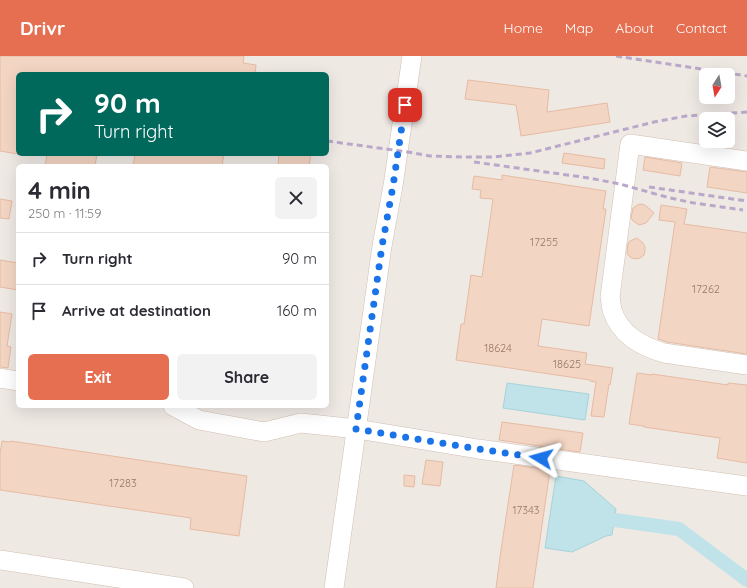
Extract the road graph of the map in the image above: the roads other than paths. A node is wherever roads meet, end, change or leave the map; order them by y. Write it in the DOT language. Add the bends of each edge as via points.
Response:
graph roads {
  1 [pos="412,56"];
  2 [pos="747,161"];
  3 [pos="747,366"];
  4 [pos="0,378"];
  5 [pos="16,381"];
  6 [pos="177,408"];
  7 [pos="356,429"];
  8 [pos="747,486"];
  9 [pos="0,560"];
  10 [pos="184,588"];
  11 [pos="334,588"];
  1 -- 7 [label="lane"];
  2 -- 3 [label="lane" via="630,144 610,297 612,310 625,333 639,343 664,353"];
  4 -- 5 [label="lane"];
  6 -- 7 [label="lane" via="200,420 264,432 301,423"];
  7 -- 8 [label="lane" via="478,449"];
  7 -- 11 [label="lane"];
  9 -- 10 [label="lane"];
}
